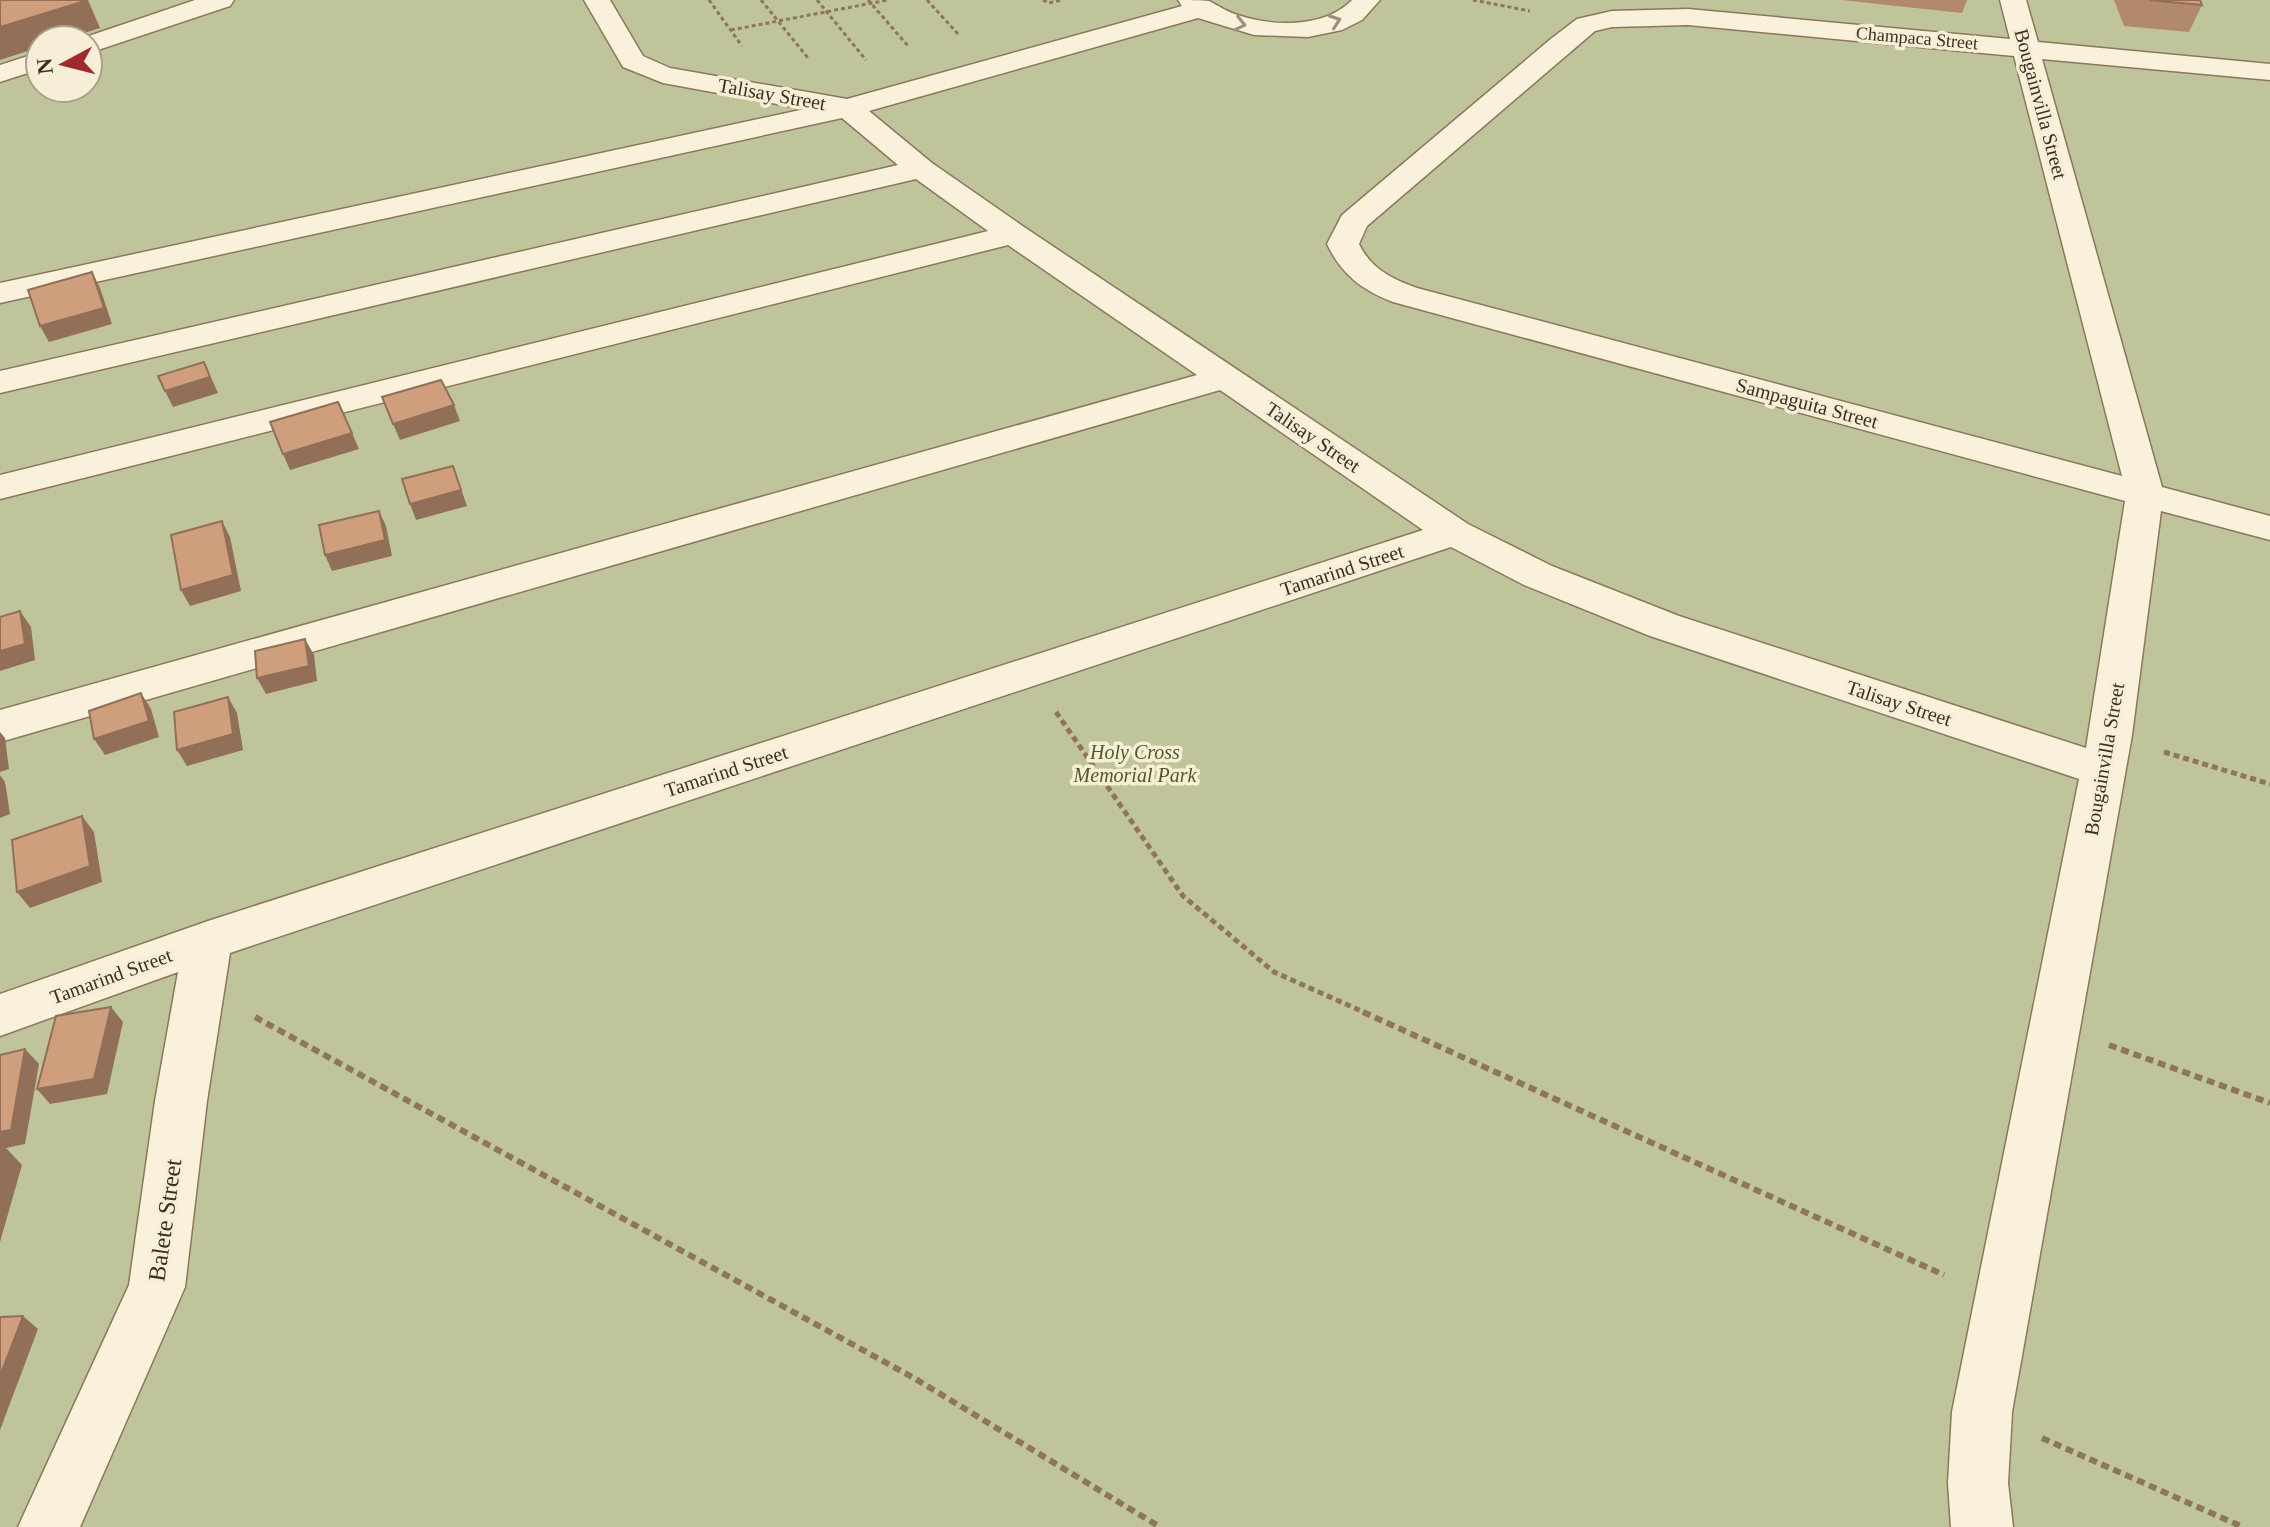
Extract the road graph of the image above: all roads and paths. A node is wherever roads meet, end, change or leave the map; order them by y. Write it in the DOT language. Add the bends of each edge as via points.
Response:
graph roads {
  1 [pos="221,0"];
  2 [pos="597,0"];
  3 [pos="817,0"];
  4 [pos="888,0"];
  5 [pos="1043,0"];
  6 [pos="1062,0"];
  7 [pos="1367,0"];
  8 [pos="2013,0"];
  9 [pos="869,2"];
  10 [pos="1195,4"];
  11 [pos="827,12"];
  12 [pos="731,30"];
  13 [pos="104,39"];
  14 [pos="2026,48"];
  15 [pos="24,66"];
  16 [pos="2270,72"];
  17 [pos="0,74"];
  18 [pos="940,82"];
  19 [pos="895,95"];
  20 [pos="848,108"];
  21 [pos="921,169"];
  22 [pos="1013,234"];
  23 [pos="1352,264"];
  24 [pos="0,293"];
  25 [pos="1225,378"];
  26 [pos="0,382"];
  27 [pos="0,487"];
  28 [pos="2145,493"];
  29 [pos="2270,528"];
  30 [pos="1454,533"];
  31 [pos="1028,672"];
  32 [pos="0,726"];
  33 [pos="2106,752"];
  34 [pos="2270,784"];
  35 [pos="204,964"];
  36 [pos="0,1015"];
  37 [pos="2055,1026"];
  38 [pos="2270,1103"];
  39 [pos="2004,1301"];
  40 [pos="1982,1412"];
  41 [pos="49,1527"];
  42 [pos="1160,1527"];
  43 [pos="1982,1527"];
  44 [pos="2243,1527"];
  1 -- 13 [label="lane"];
  2 -- 20 [label="lane, Talisay Street" via="633,61 663,75"];
  3 -- 11 [label="path"];
  4 -- 9 [label="path"];
  5 -- 6 [label="path"];
  10 -- 7 [label="lane, one-way" via="1214,17 1252,27 1296,29 1336,22"];
  8 -- 14 [label="lane, Bougainvilla Street"];
  9 -- 11 [label="path"];
  9 -- 18 [label="path"];
  10 -- 18 [label="lane"];
  11 -- 12 [label="path"];
  11 -- 19 [label="path"];
  14 -- 16 [label="lane, Champaca Street"];
  14 -- 23 [label="lane, Champaca Street" via="1688,17 1586,25 1353,222 1343,244"];
  14 -- 28 [label="lane, Bougainvilla Street"];
  15 -- 17 [label="lane"];
  18 -- 19 [label="lane"];
  19 -- 20 [label="lane"];
  20 -- 21 [label="lane, Talisay Street"];
  20 -- 24 [label="lane"];
  21 -- 22 [label="lane, Talisay Street"];
  21 -- 26 [label="lane"];
  22 -- 25 [label="lane, Talisay Street"];
  22 -- 27 [label="lane"];
  23 -- 28 [label="lane, Sampaguita Street" via="1373,283 1405,295"];
  25 -- 30 [label="lane, Talisay Street"];
  25 -- 32 [label="lane"];
  28 -- 29 [label="lane, Sampaguita Street"];
  28 -- 33 [label="lane, Bougainvilla Street"];
  30 -- 31 [label="lane, Tamarind Street"];
  30 -- 33 [label="lane, Talisay Street" via="1596,603"];
  31 -- 35 [label="lane, Tamarind Street"];
  31 -- 39 [label="path" via="1183,896 1274,972"];
  33 -- 34 [label="path"];
  33 -- 37 [label="lane, Bougainvilla Street"];
  35 -- 36 [label="lane, Tamarind Street"];
  35 -- 41 [label="lane, Balete Street" via="157,1287"];
  35 -- 42 [label="path"];
  37 -- 38 [label="path"];
  37 -- 39 [label="lane, Bougainvilla Street"];
  39 -- 40 [label="lane, Bougainvilla Street"];
  40 -- 43 [label="lane, Bougainvilla Street"];
  40 -- 44 [label="path"];
}
